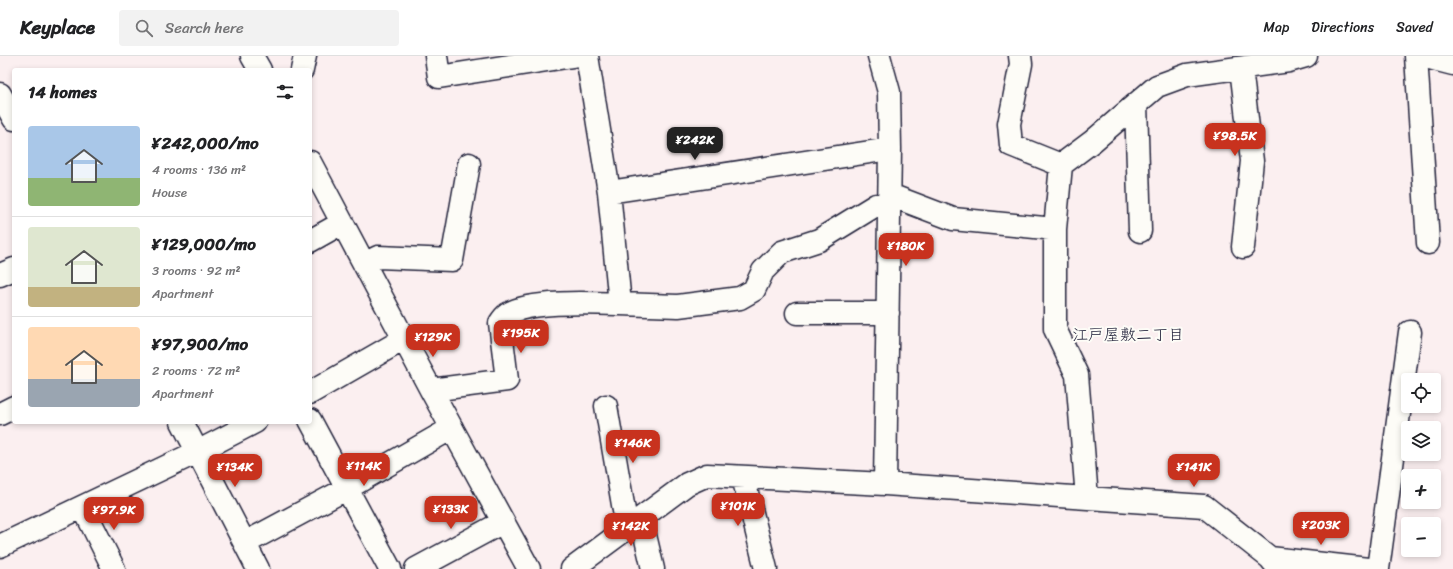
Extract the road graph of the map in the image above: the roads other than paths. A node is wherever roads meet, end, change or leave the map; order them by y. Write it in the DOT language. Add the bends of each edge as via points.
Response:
graph roads {
  1 [pos="252,56"];
  2 [pos="305,56"];
  3 [pos="436,56"];
  4 [pos="573,56"];
  5 [pos="587,56"];
  6 [pos="879,56"];
  7 [pos="1020,56"];
  8 [pos="1306,56"];
  9 [pos="1416,56"];
  10 [pos="1422,56"];
  11 [pos="1453,64"];
  12 [pos="259,68"];
  13 [pos="302,68"];
  14 [pos="1242,68"];
  15 [pos="0,94"];
  16 [pos="1136,104"];
  17 [pos="12,115"];
  18 [pos="890,149"];
  19 [pos="470,164"];
  20 [pos="1061,165"];
  21 [pos="312,166"];
  22 [pos="609,192"];
  23 [pos="890,199"];
  24 [pos="342,223"];
  25 [pos="1055,229"];
  26 [pos="1140,231"];
  27 [pos="312,240"];
  28 [pos="1428,243"];
  29 [pos="1243,247"];
  30 [pos="364,264"];
  31 [pos="12,269"];
  32 [pos="0,275"];
  33 [pos="620,304"];
  34 [pos="888,313"];
  35 [pos="798,314"];
  36 [pos="1410,332"];
  37 [pos="404,339"];
  38 [pos="431,390"];
  39 [pos="312,391"];
  40 [pos="606,406"];
  41 [pos="12,408"];
  42 [pos="0,414"];
  43 [pos="183,424"];
  44 [pos="251,424"];
  45 [pos="312,424"];
  46 [pos="452,428"];
  47 [pos="197,452"];
  48 [pos="743,477"];
  49 [pos="885,484"];
  50 [pos="346,489"];
  51 [pos="1087,498"];
  52 [pos="83,507"];
  53 [pos="503,522"];
  54 [pos="634,523"];
  55 [pos="245,543"];
  56 [pos="0,546"];
  57 [pos="1275,563"];
  58 [pos="114,569"];
  59 [pos="258,569"];
  60 [pos="390,569"];
  61 [pos="416,569"];
  62 [pos="529,569"];
  63 [pos="572,569"];
  64 [pos="653,569"];
  65 [pos="766,569"];
  66 [pos="1368,569"];
  67 [pos="1378,569"];
  1 -- 12 [label="street"];
  2 -- 13 [label="street"];
  3 -- 4 [label="street" via="439,77"];
  5 -- 22 [label="street"];
  6 -- 18 [label="street" via="889,92"];
  7 -- 20 [label="street" via="1021,64 1009,124 1011,145"];
  8 -- 14 [label="street"];
  9 -- 28 [label="street"];
  10 -- 11 [label="street"];
  14 -- 16 [label="street" via="1187,75 1157,86"];
  14 -- 29 [label="street" via="1252,161"];
  15 -- 17 [label="street"];
  16 -- 20 [label="street"];
  16 -- 26 [label="street"];
  18 -- 22 [label="street"];
  18 -- 23 [label="street"];
  19 -- 30 [label="street" via="452,260 378,257"];
  20 -- 25 [label="street"];
  21 -- 24 [label="street"];
  22 -- 33 [label="street"];
  23 -- 25 [label="street" via="953,220"];
  23 -- 33 [label="street" via="819,240 782,252 763,271 754,290 740,298 678,306"];
  23 -- 34 [label="street"];
  24 -- 27 [label="street"];
  24 -- 30 [label="street"];
  25 -- 51 [label="street" via="1055,329 1078,375"];
  30 -- 37 [label="street"];
  31 -- 32 [label="street"];
  33 -- 38 [label="street" via="575,302 525,308 508,314 500,323 507,380"];
  34 -- 35 [label="street"];
  34 -- 49 [label="street"];
  36 -- 67 [label="street"];
  37 -- 38 [label="street"];
  37 -- 39 [label="street"];
  38 -- 46 [label="street"];
  40 -- 54 [label="street"];
  41 -- 42 [label="street"];
  43 -- 47 [label="street"];
  44 -- 47 [label="street"];
  45 -- 50 [label="street"];
  46 -- 50 [label="street"];
  46 -- 53 [label="street"];
  47 -- 52 [label="street"];
  47 -- 55 [label="street"];
  48 -- 49 [label="street"];
  48 -- 54 [label="street" via="707,475 687,484"];
  48 -- 65 [label="street"];
  49 -- 51 [label="street"];
  50 -- 55 [label="street"];
  50 -- 60 [label="street"];
  51 -- 57 [label="street" via="1204,506"];
  52 -- 56 [label="street"];
  52 -- 58 [label="street"];
  53 -- 61 [label="street"];
  53 -- 62 [label="street"];
  54 -- 63 [label="street"];
  54 -- 64 [label="street"];
  55 -- 59 [label="street"];
  57 -- 66 [label="street"];
}
